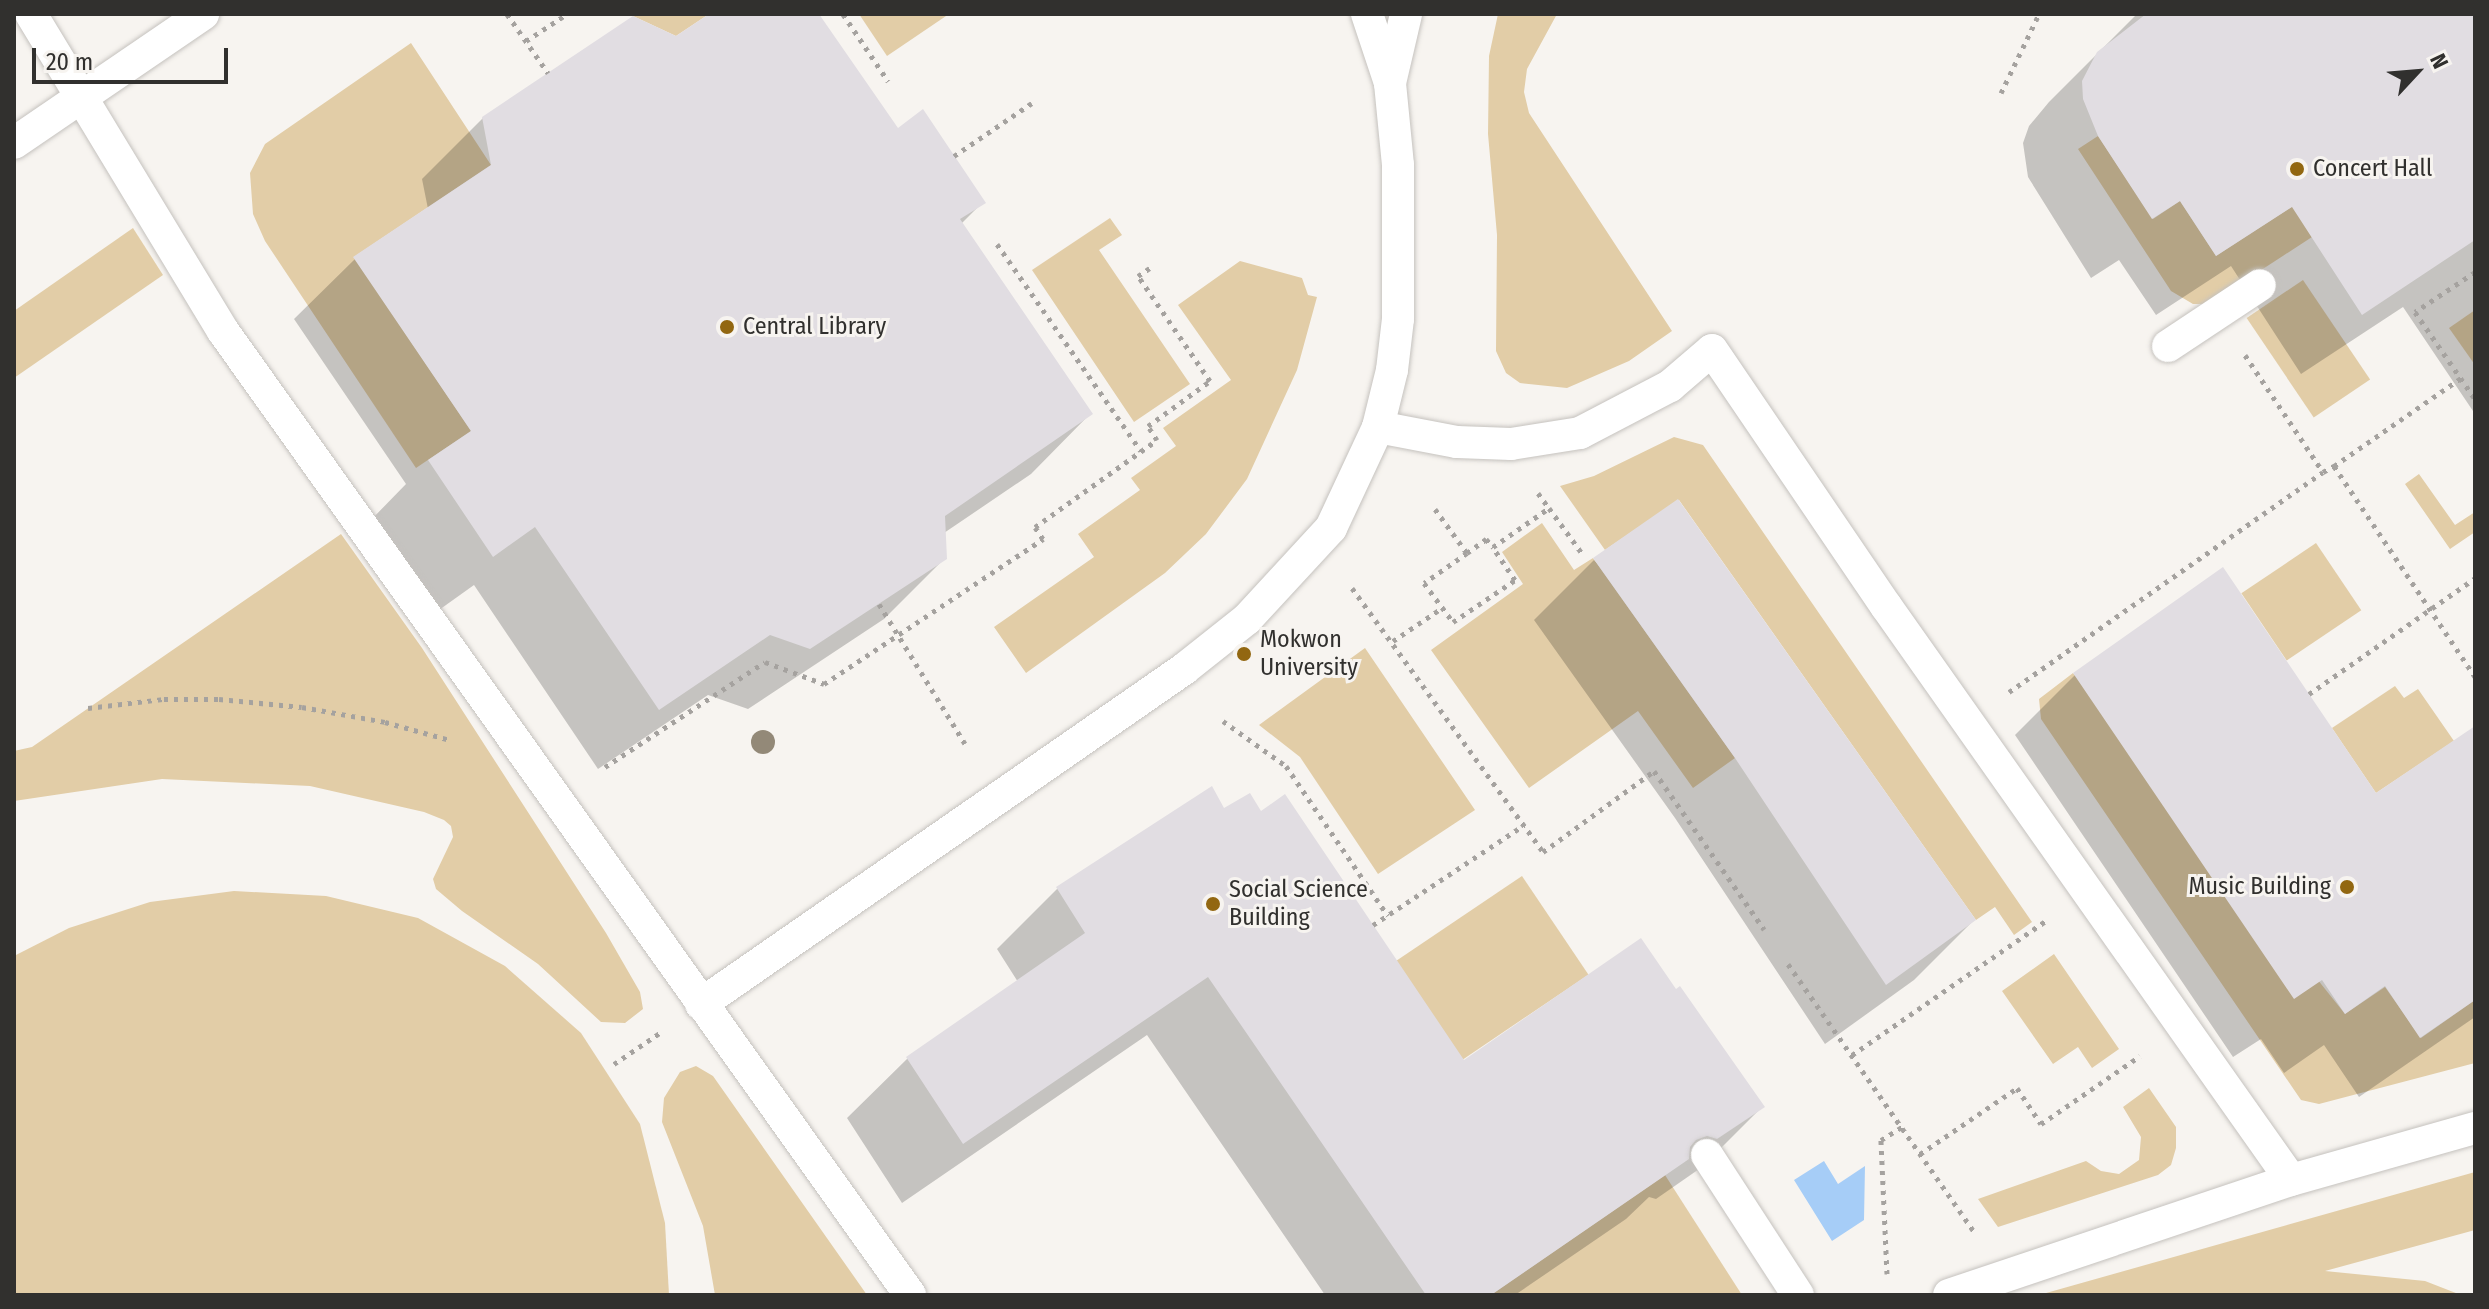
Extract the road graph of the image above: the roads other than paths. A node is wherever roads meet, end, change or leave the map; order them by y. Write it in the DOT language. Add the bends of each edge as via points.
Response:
graph roads {
  1 [pos="31,14"];
  2 [pos="203,14"];
  3 [pos="1367,14"];
  4 [pos="1406,14"];
  5 [pos="1390,83"];
  6 [pos="82,95"];
  7 [pos="14,143"];
  8 [pos="2260,285"];
  9 [pos="2168,346"];
  10 [pos="1378,427"];
  11 [pos="701,1004"];
  12 [pos="2475,1128"];
  13 [pos="1707,1155"];
  14 [pos="2291,1180"];
  15 [pos="910,1295"];
  16 [pos="1798,1295"];
  17 [pos="1949,1295"];
  1 -- 6 [label="lane"];
  2 -- 6 [label="lane"];
  3 -- 5 [label="lane"];
  4 -- 5 [label="lane"];
  5 -- 10 [label="lane" via="1398,165 1398,319"];
  6 -- 7 [label="lane"];
  6 -- 11 [label="lane" via="223,331"];
  8 -- 9 [label="lane"];
  10 -- 11 [label="lane" via="1331,528 1247,619 1159,686"];
  10 -- 14 [label="lane" via="1457,442 1511,444 1580,433 1670,386 1712,350"];
  11 -- 15 [label="lane"];
  12 -- 14 [label="lane"];
  13 -- 16 [label="lane"];
  14 -- 17 [label="lane"];
}
